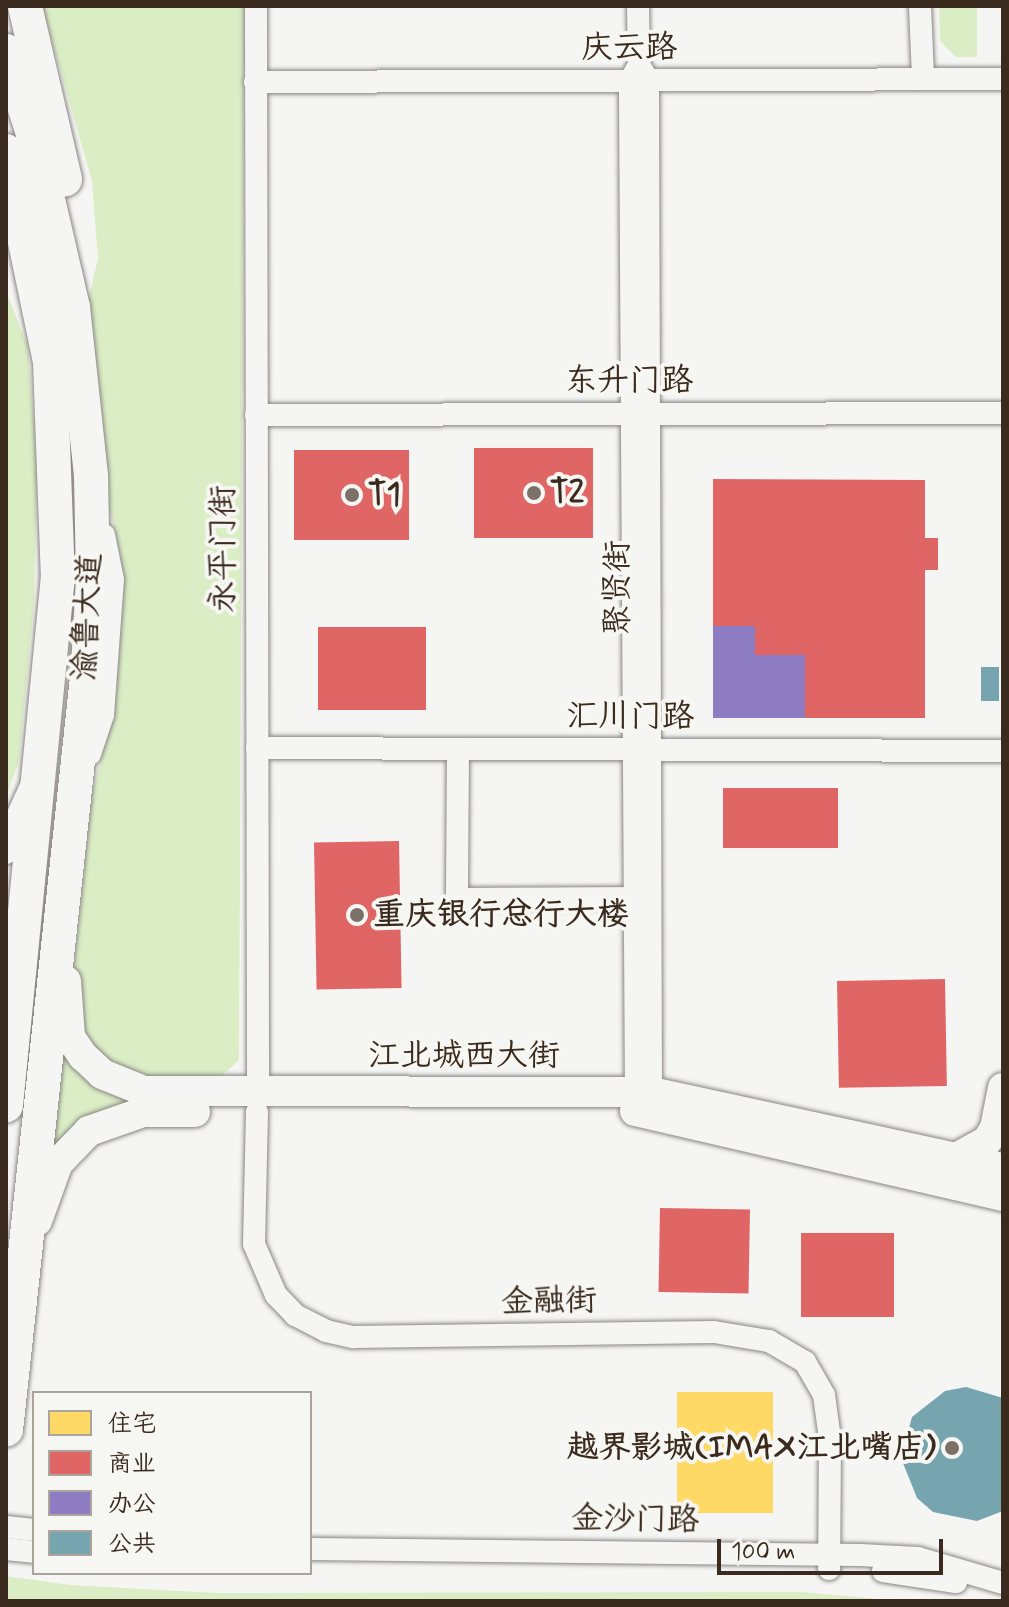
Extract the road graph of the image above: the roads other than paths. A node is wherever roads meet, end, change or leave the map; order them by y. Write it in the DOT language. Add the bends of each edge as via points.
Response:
graph roads {
  1 [pos="25,6"];
  2 [pos="256,6"];
  3 [pos="638,6"];
  4 [pos="920,6"];
  5 [pos="6,51"];
  6 [pos="639,75"];
  7 [pos="923,79"];
  8 [pos="1003,79"];
  9 [pos="255,82"];
  10 [pos="6,151"];
  11 [pos="6,235"];
  12 [pos="73,307"];
  13 [pos="50,362"];
  14 [pos="641,413"];
  15 [pos="1003,413"];
  16 [pos="256,415"];
  17 [pos="257,748"];
  18 [pos="458,749"];
  19 [pos="641,749"];
  20 [pos="1003,751"];
  21 [pos="43,762"];
  22 [pos="6,853"];
  23 [pos="633,898"];
  24 [pos="61,906"];
  25 [pos="1003,1088"];
  26 [pos="7,1091"];
  27 [pos="258,1102"];
  28 [pos="643,1102"];
  29 [pos="956,1158"];
  30 [pos="1003,1168"];
  31 [pos="37,1191"];
  32 [pos="1003,1196"];
  33 [pos="6,1430"];
  34 [pos="6,1527"];
  35 [pos="32,1530"];
  36 [pos="6,1549"];
  37 [pos="312,1549"];
  38 [pos="32,1552"];
  39 [pos="829,1562"];
  40 [pos="312,1564"];
  41 [pos="1003,1583"];
  42 [pos="1003,1598"];
  1 -- 12 [label="highway" via="61,153"];
  2 -- 9 [label="street, 永平门街"];
  3 -- 6 [label="street, 聚贤街"];
  4 -- 7 [label="street"];
  5 -- 12 [label="highway, 渝鲁大道" via="32,130"];
  6 -- 7 [label="street, 庆云路"];
  6 -- 9 [label="street, 庆云路"];
  6 -- 14 [label="street, 聚贤街"];
  7 -- 8 [label="street, 庆云路"];
  9 -- 16 [label="street, 永平门街"];
  10 -- 13 [label="highway, 渝鲁大道"];
  11 -- 13 [label="highway"];
  12 -- 24 [label="highway, 渝鲁大道" via="91,476 88,668"];
  13 -- 21 [label="highway, 渝鲁大道" via="58,576"];
  14 -- 15 [label="street, 东升门路"];
  14 -- 16 [label="street, 东升门路"];
  14 -- 19 [label="street, 聚贤街"];
  16 -- 17 [label="street, 永平门街"];
  17 -- 18 [label="street, 汇川门路"];
  17 -- 27 [label="street, 永平门街"];
  18 -- 19 [label="street, 汇川门路"];
  18 -- 23 [label="street" via="457,893 462,899"];
  19 -- 20 [label="street, 汇川门路"];
  19 -- 23 [label="street, 聚贤街"];
  19 -- 28 [label="street, 聚贤街"];
  21 -- 22 [label="street" via="8,836"];
  21 -- 26 [label="highway, 渝鲁大道"];
  23 -- 28 [label="street, 聚贤街"];
  24 -- 27 [label="main road, 江北城西大街" via="66,1013 70,1037 83,1056 102,1074 144,1091"];
  24 -- 31 [label="highway, 渝鲁大道"];
  25 -- 29 [label="main road" via="987,1141"];
  27 -- 28 [label="main road, 江北城西大街"];
  27 -- 31 [label="main road, 江北城西大街" via="143,1112 111,1120 72,1145"];
  27 -- 39 [label="street, 金融街" via="254,1244 276,1295 295,1315 353,1337 714,1332 769,1341 805,1362 824,1395 830,1439"];
  28 -- 29 [label="main road, 江北城西大街"];
  28 -- 32 [label="main road, 江北城西大街"];
  29 -- 30 [label="main road, 江北城西大街"];
  31 -- 33 [label="highway, 渝鲁大道" via="23,1266"];
  34 -- 35 [label="street"];
  36 -- 38 [label="street"];
  37 -- 39 [label="street, 金沙门路"];
  39 -- 40 [label="street, 金沙门路"];
  39 -- 41 [label="street, 金沙门路" via="918,1558"];
  39 -- 42 [label="street, 金沙门路" via="914,1574"];
}
